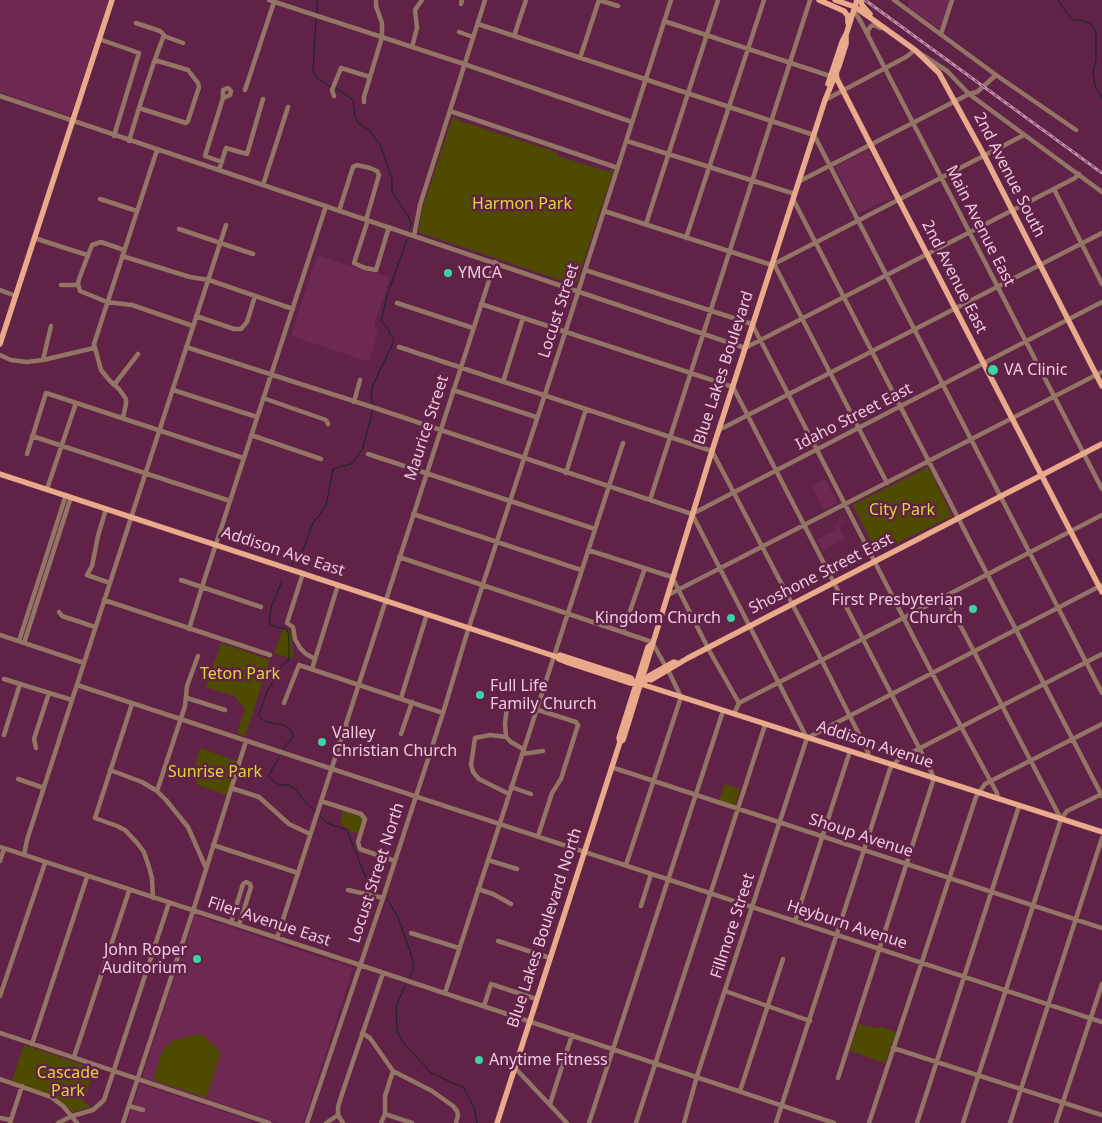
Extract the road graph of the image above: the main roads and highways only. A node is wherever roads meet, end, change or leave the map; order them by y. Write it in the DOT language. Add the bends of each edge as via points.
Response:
graph roads {
  1 [pos="112,0"];
  2 [pos="820,0"];
  3 [pos="835,0"];
  4 [pos="859,0"];
  5 [pos="854,9"];
  6 [pos="847,32"];
  7 [pos="914,49"];
  8 [pos="835,76"];
  9 [pos="0,344"];
  10 [pos="1099,373"];
  11 [pos="1102,386"];
  12 [pos="1102,444"];
  13 [pos="0,474"];
  14 [pos="1042,475"];
  15 [pos="1101,588"];
  16 [pos="637,683"];
  17 [pos="1102,832"];
  18 [pos="497,1123"];
  1 -- 9 [label="main road"];
  2 -- 5 [label="main road"];
  2 -- 6 [label="main road" via="844,11 848,16"];
  3 -- 5 [label="main road"];
  4 -- 5 [label="main road"];
  4 -- 7 [label="main road" via="870,14"];
  5 -- 6 [label="main road"];
  5 -- 7 [label="main road, 2nd Avenue South"];
  6 -- 8 [label="main road, Blue Lakes Boulevard"];
  7 -- 10 [label="main road, 2nd Avenue South" via="939,73"];
  8 -- 14 [label="main road, 2nd Avenue East"];
  8 -- 16 [label="main road, Blue Lakes Boulevard" via="752,324 652,648"];
  10 -- 11 [label="main road, 2nd Avenue South"];
  12 -- 14 [label="main road, Shoshone Street East"];
  13 -- 16 [label="main road, Addison Ave East" via="554,657 560,655 631,678"];
  14 -- 15 [label="main road, 2nd Avenue East"];
  14 -- 16 [label="main road, Shoshone Street East"];
  16 -- 17 [label="main road, Addison Avenue"];
  16 -- 18 [label="main road, Blue Lakes Boulevard North" via="623,740 611,767"];
}
